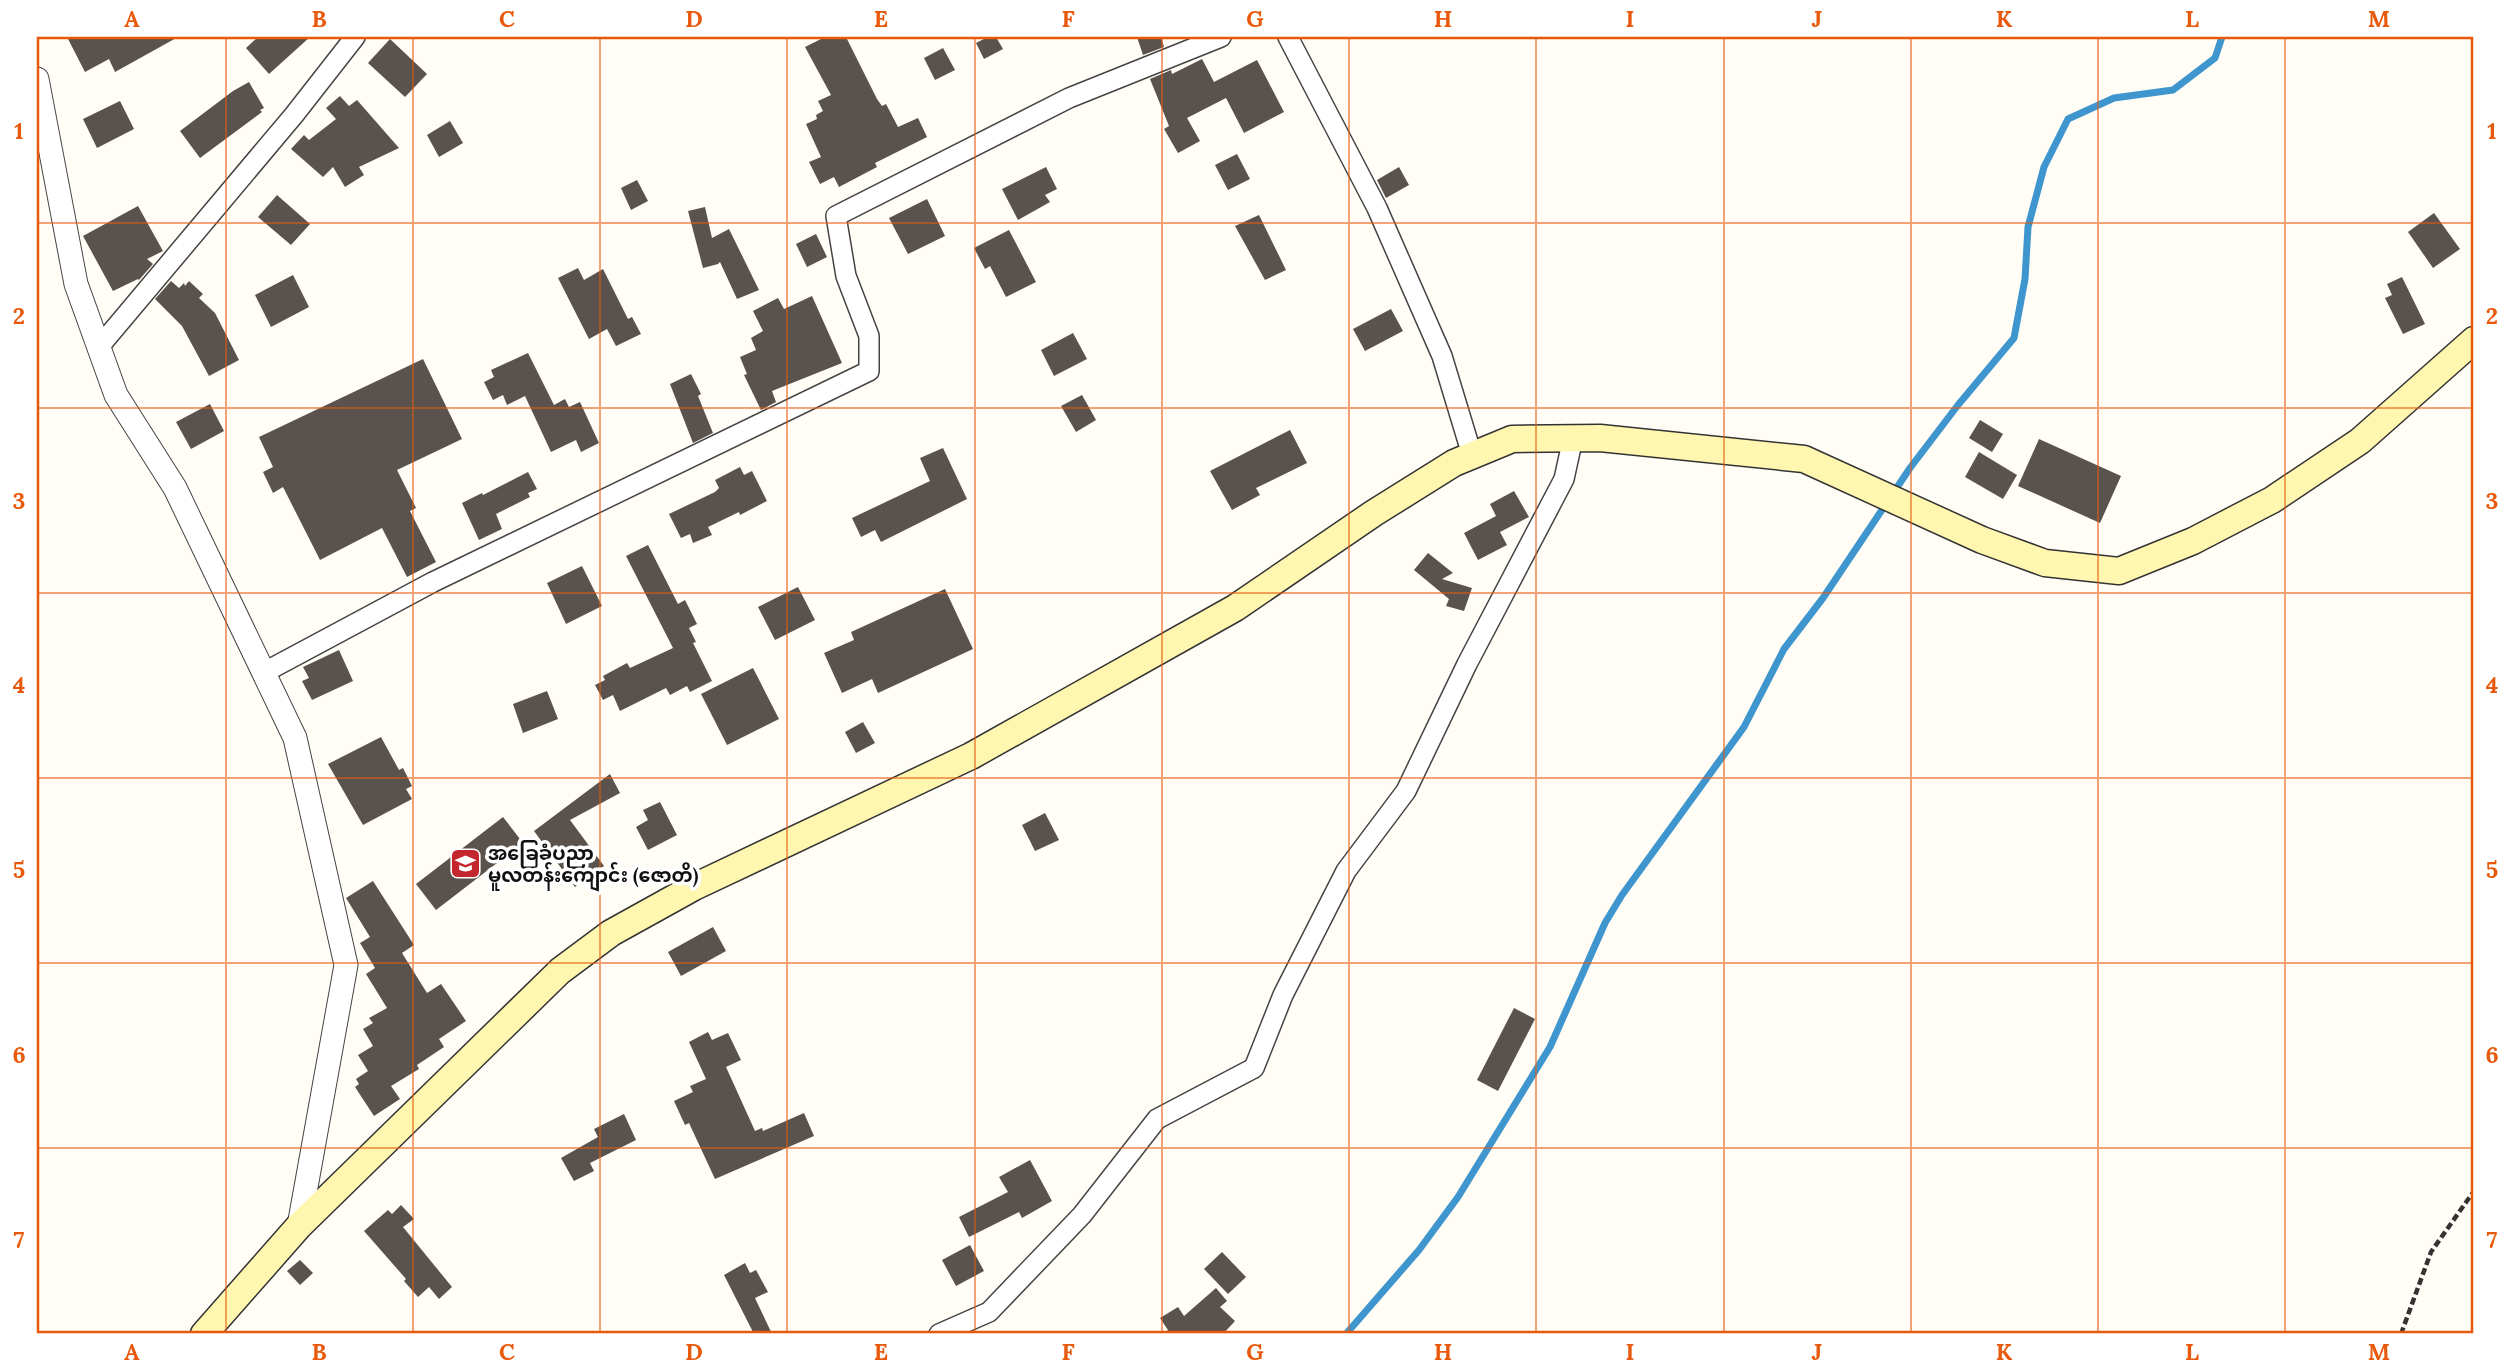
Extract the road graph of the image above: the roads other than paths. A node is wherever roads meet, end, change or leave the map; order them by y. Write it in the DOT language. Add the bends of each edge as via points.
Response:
graph roads {
  1 [pos="355,37"];
  2 [pos="1221,37"];
  3 [pos="1289,37"];
  4 [pos="37,79"];
  5 [pos="2474,340"];
  6 [pos="99,347"];
  7 [pos="1573,438"];
  8 [pos="1472,455"];
  9 [pos="263,673"];
  10 [pos="299,1226"];
  11 [pos="204,1334"];
  12 [pos="939,1334"];
  1 -- 6 [label="street"];
  2 -- 9 [label="street" via="1069,98 836,216 846,276 869,336 869,371 433,582"];
  3 -- 8 [label="street" via="1377,208 1442,356"];
  4 -- 6 [label="street" via="76,284"];
  5 -- 7 [label="main road" via="2360,442 2272,500 2193,541 2119,571 2045,563 1982,540 1804,459"];
  6 -- 9 [label="street" via="116,395 175,488"];
  7 -- 8 [label="main road" via="1512,439"];
  7 -- 12 [label="street" via="1564,479 1406,791 1346,871 1283,995 1254,1068 1157,1119 1082,1215 989,1312"];
  8 -- 10 [label="main road" via="1374,513 1235,608 971,756 694,887 611,933 560,971"];
  9 -- 10 [label="street" via="295,738 346,965"];
  10 -- 11 [label="main road"];
}
